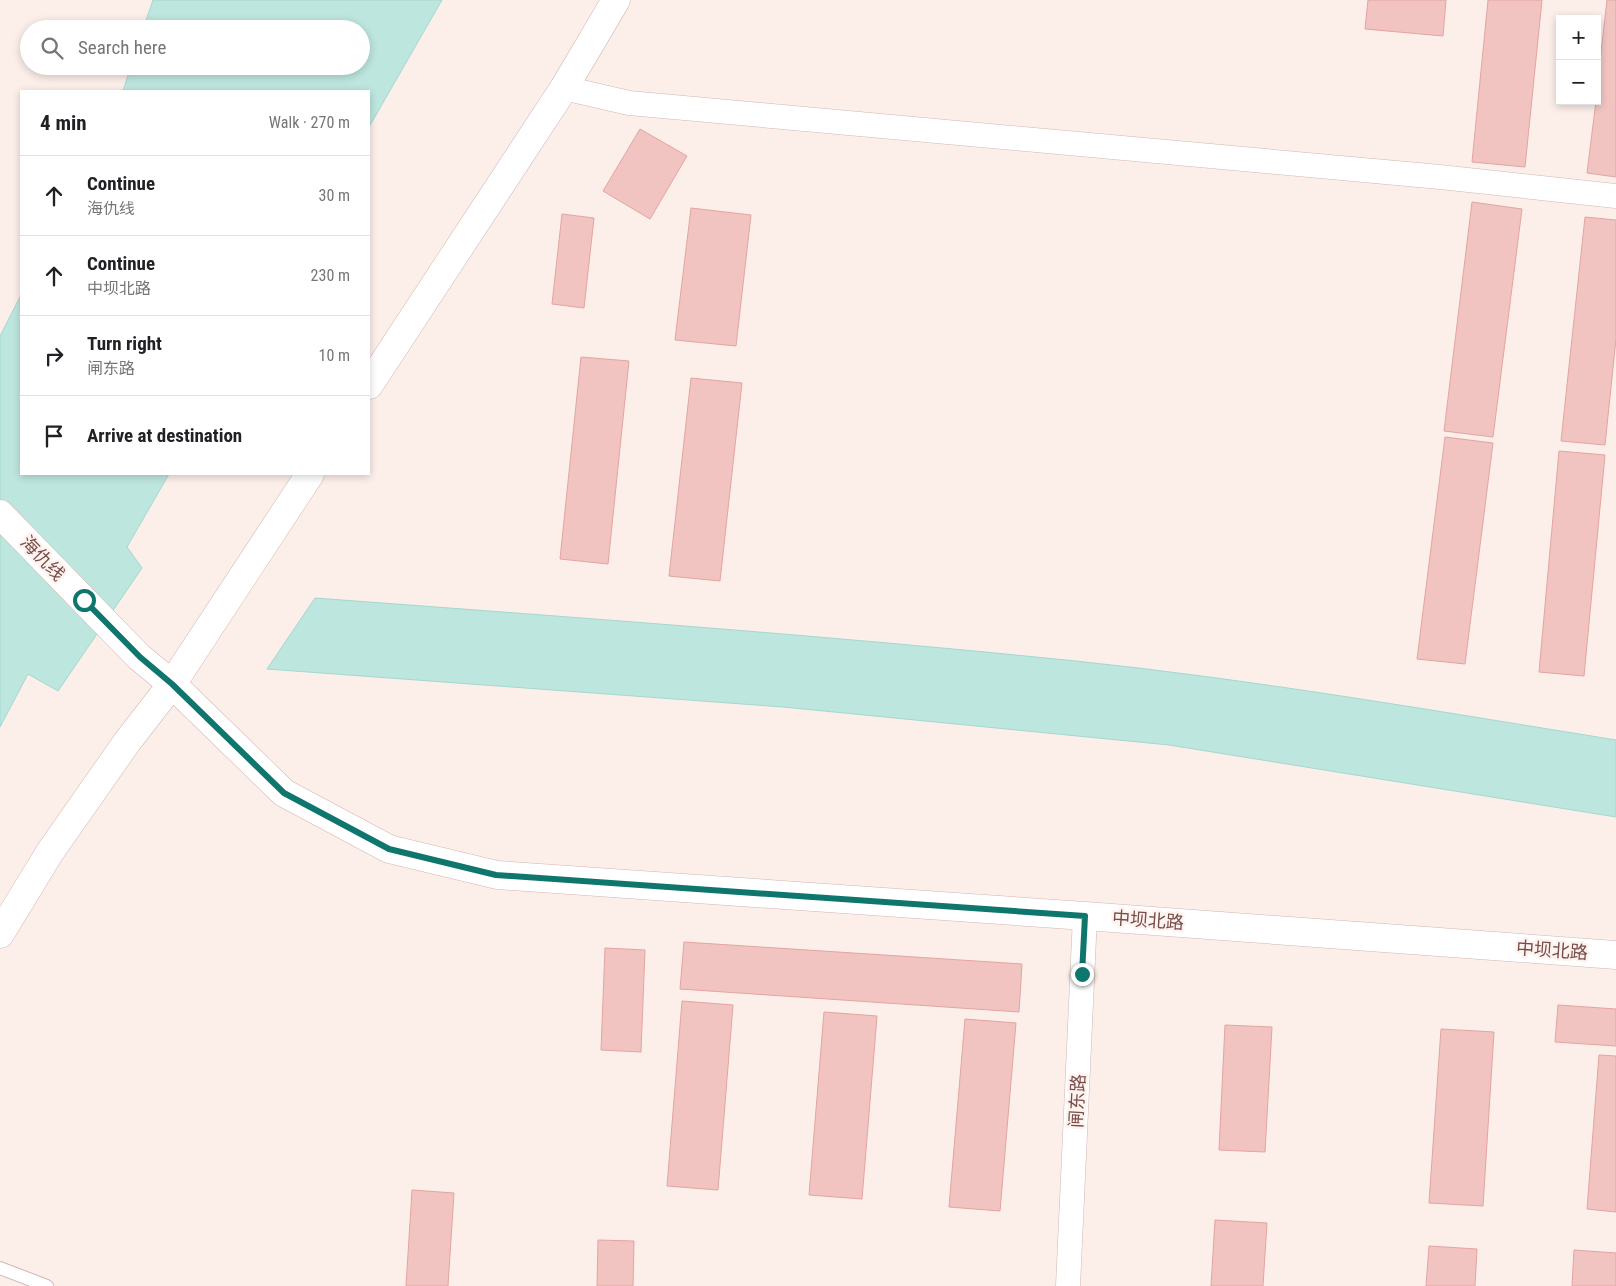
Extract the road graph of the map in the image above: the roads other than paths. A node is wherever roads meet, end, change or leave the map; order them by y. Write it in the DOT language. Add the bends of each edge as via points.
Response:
graph roads {
  1 [pos="616,0"];
  2 [pos="564,88"];
  3 [pos="1616,196"];
  4 [pos="370,383"];
  5 [pos="309,475"];
  6 [pos="0,514"];
  7 [pos="172,684"];
  8 [pos="1085,916"];
  9 [pos="0,934"];
  10 [pos="1616,955"];
  11 [pos="0,1268"];
  12 [pos="47,1286"];
  13 [pos="1068,1286"];
  1 -- 2 [label="main road"];
  2 -- 3 [label="street" via="629,103 1431,176"];
  2 -- 4 [label="main road"];
  5 -- 7 [label="main road"];
  6 -- 7 [label="main road, 海仇线" via="140,657"];
  7 -- 8 [label="main road, 中坝北路" via="284,793 389,849 496,875"];
  7 -- 9 [label="main road" via="50,852"];
  8 -- 10 [label="main road, 中坝北路"];
  8 -- 13 [label="street, 闸东路"];
  11 -- 12 [label="lane"];
}
